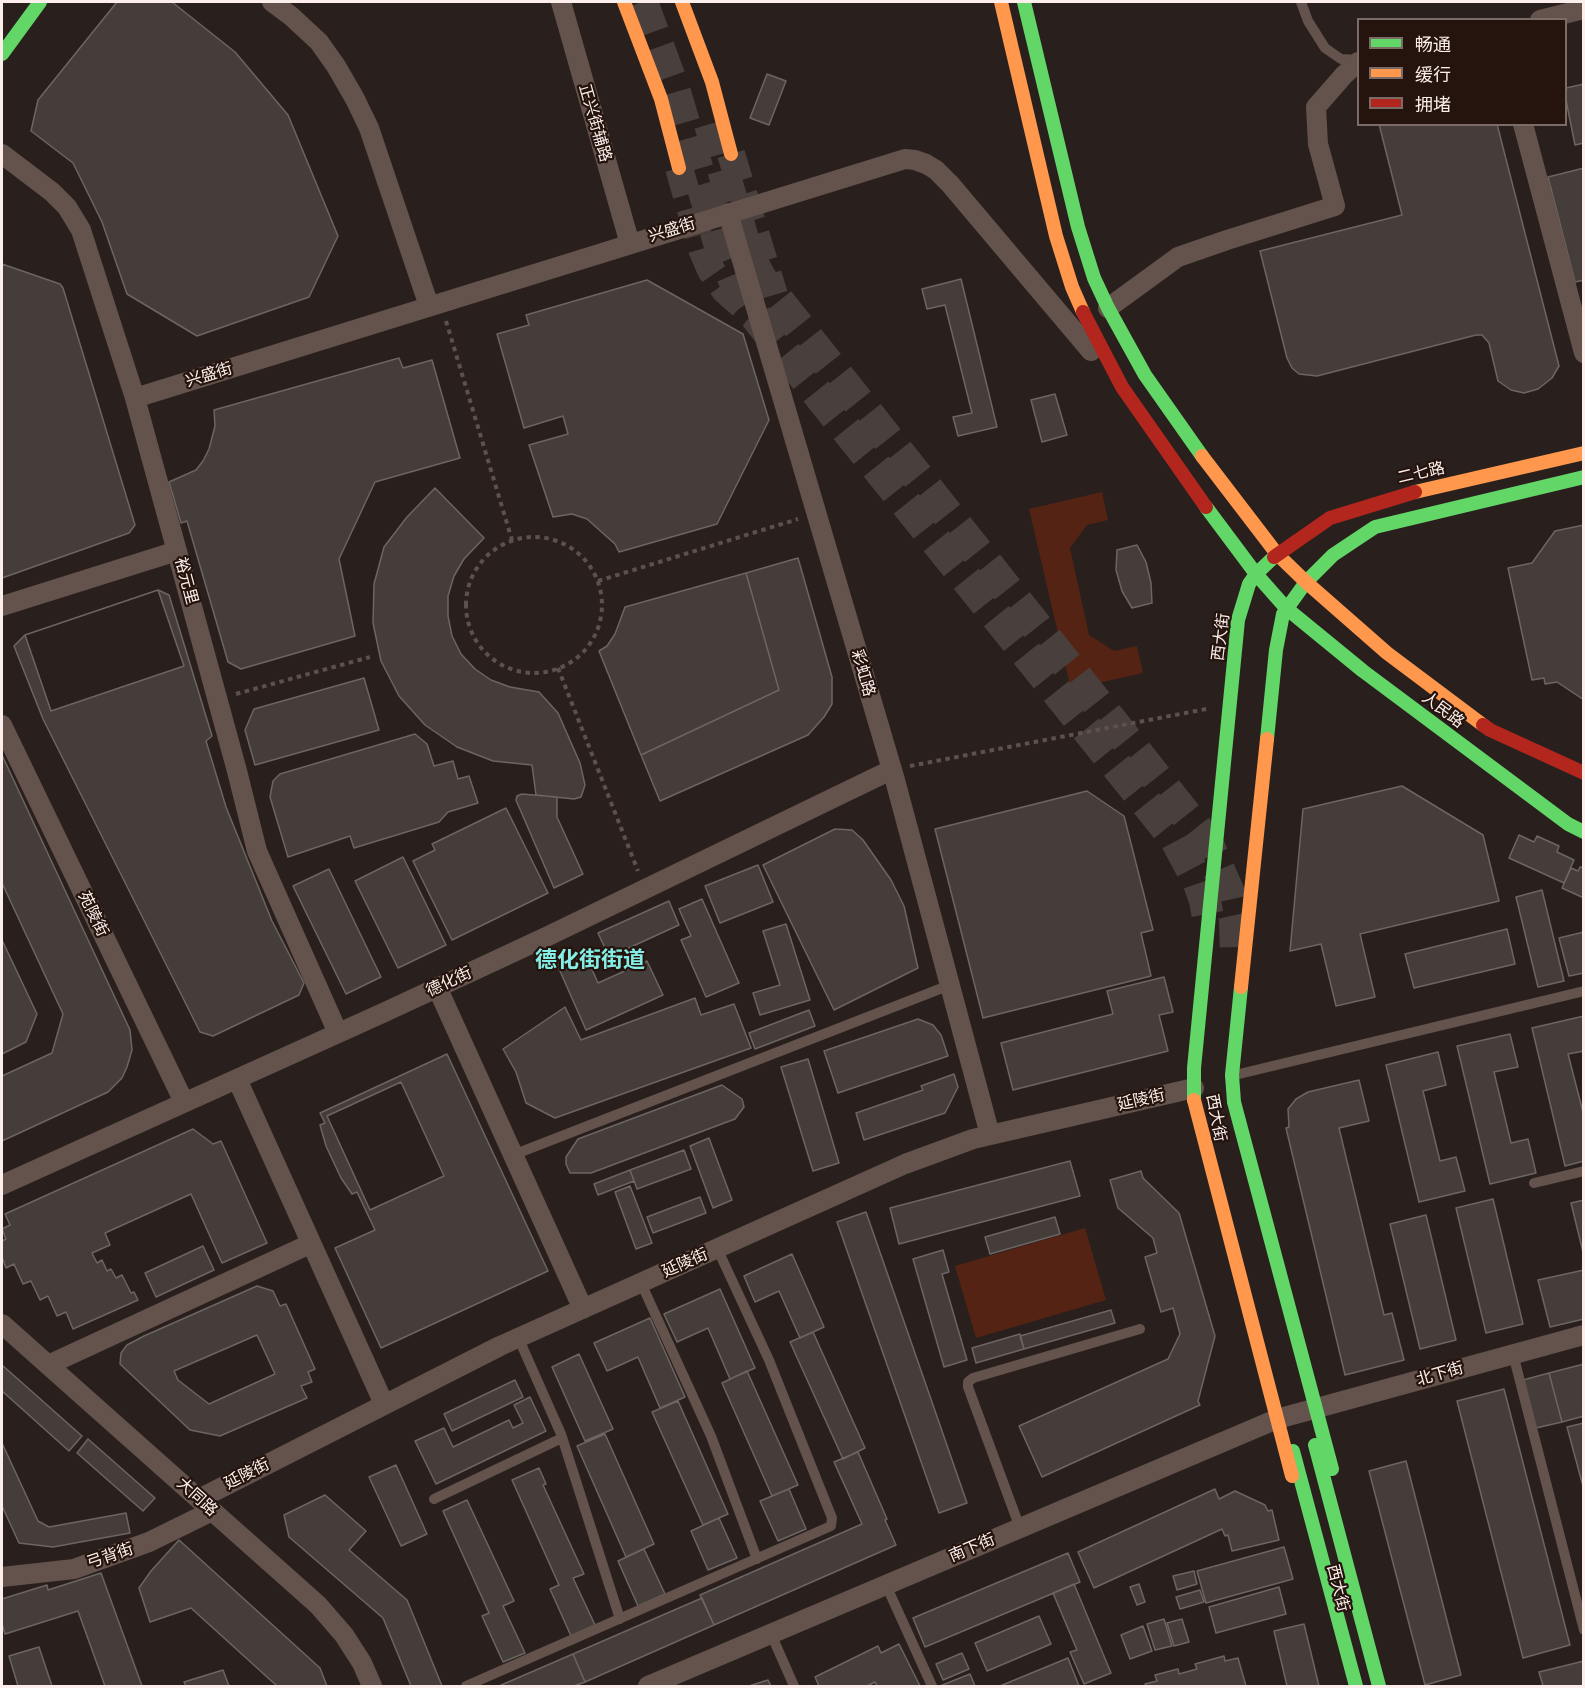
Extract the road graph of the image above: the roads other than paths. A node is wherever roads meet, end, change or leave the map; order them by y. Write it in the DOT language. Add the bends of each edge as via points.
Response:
graph roads {
  1 [pos="40,2"];
  2 [pos="272,2"];
  3 [pos="561,2"];
  4 [pos="624,2"];
  5 [pos="682,2"];
  6 [pos="1001,2"];
  7 [pos="1024,2"];
  8 [pos="1301,2"];
  9 [pos="1584,9"];
  10 [pos="1548,18"];
  11 [pos="2,54"];
  12 [pos="1357,61"];
  13 [pos="1357,63"];
  14 [pos="1524,126"];
  15 [pos="2,154"];
  16 [pos="731,154"];
  17 [pos="679,168"];
  18 [pos="728,213"];
  19 [pos="630,244"];
  20 [pos="434,305"];
  21 [pos="1108,308"];
  22 [pos="1584,353"];
  23 [pos="1122,387"];
  24 [pos="135,398"];
  25 [pos="1584,453"];
  26 [pos="1584,477"];
  27 [pos="177,551"];
  28 [pos="1277,554"];
  29 [pos="1256,574"];
  30 [pos="1305,582"];
  31 [pos="2,606"];
  32 [pos="1286,609"];
  33 [pos="2,725"];
  34 [pos="891,770"];
  35 [pos="1584,773"];
  36 [pos="1584,832"];
  37 [pos="950,985"];
  38 [pos="437,987"];
  39 [pos="1584,992"];
  40 [pos="338,1033"];
  41 [pos="1232,1075"];
  42 [pos="237,1078"];
  43 [pos="1194,1088"];
  44 [pos="184,1102"];
  45 [pos="990,1135"];
  46 [pos="513,1155"];
  47 [pos="1584,1171"];
  48 [pos="1534,1183"];
  49 [pos="2,1185"];
  50 [pos="310,1244"];
  51 [pos="717,1248"];
  52 [pos="641,1283"];
  53 [pos="583,1309"];
  54 [pos="2,1324"];
  55 [pos="1140,1329"];
  56 [pos="1584,1335"];
  57 [pos="518,1337"];
  58 [pos="1513,1354"];
  59 [pos="48,1365"];
  60 [pos="384,1404"];
  61 [pos="1307,1411"];
  62 [pos="1277,1419"];
  63 [pos="562,1438"];
  64 [pos="1315,1445"];
  65 [pos="1293,1451"];
  66 [pos="434,1498"];
  67 [pos="206,1505"];
  68 [pos="1020,1528"];
  69 [pos="757,1559"];
  70 [pos="2,1577"];
  71 [pos="886,1585"];
  72 [pos="620,1619"];
  73 [pos="1584,1630"];
  74 [pos="771,1634"];
  75 [pos="372,1686"];
  76 [pos="466,1686"];
  77 [pos="648,1686"];
  78 [pos="794,1686"];
  79 [pos="932,1686"];
  80 [pos="1346,1686"];
  81 [pos="1356,1686"];
  82 [pos="1379,1686"];
  83 [pos="1389,1686"];
  1 -- 11 [label="main road"];
  2 -- 20 [label="street" via="319,42 355,99"];
  3 -- 19 [label="street, 正兴街辅路"];
  4 -- 17 [label="main road" via="660,99"];
  5 -- 16 [label="main road" via="712,82"];
  6 -- 23 [label="main road, 人民路" via="1059,246 1092,332"];
  7 -- 21 [label="main road, 人民路" via="1078,227"];
  8 -- 12 [label="lane" via="1324,48 1341,59"];
  9 -- 10 [label="street"];
  13 -- 21 [label="street" via="1316,107 1318,144 1335,206 1178,257"];
  14 -- 22 [label="street"];
  15 -- 24 [label="street, 裕元里" via="52,192 81,230"];
  18 -- 19 [label="street, 兴盛街"];
  18 -- 23 [label="street, 兴盛街" via="905,159 926,164 950,184"];
  18 -- 34 [label="street, 彩虹路"];
  19 -- 20 [label="street, 兴盛街"];
  20 -- 24 [label="street, 兴盛街"];
  21 -- 28 [label="main road, 人民路" via="1145,375"];
  23 -- 29 [label="main road, 人民路"];
  24 -- 27 [label="street, 裕元里"];
  25 -- 28 [label="main road, 二七路" via="1351,510 1317,526"];
  26 -- 30 [label="main road" via="1375,527 1353,540"];
  27 -- 31 [label="street"];
  27 -- 40 [label="street, 裕元里" via="257,851"];
  28 -- 29 [label="main road, 西大街"];
  28 -- 30 [label="main road, 人民路"];
  29 -- 32 [label="main road, 人民路"];
  29 -- 43 [label="main road, 西大街" via="1238,620"];
  30 -- 32 [label="main road, 西大街"];
  30 -- 35 [label="main road, 人民路" via="1387,653 1490,730"];
  32 -- 36 [label="main road, 人民路" via="1522,790"];
  32 -- 41 [label="main road, 西大街" via="1276,650"];
  33 -- 44 [label="street, 苑陵街"];
  34 -- 37 [label="street, 彩虹路"];
  34 -- 38 [label="street, 德化街"];
  37 -- 45 [label="street, 彩虹路"];
  37 -- 46 [label="lane"];
  38 -- 40 [label="street, 德化街"];
  38 -- 46 [label="street"];
  39 -- 41 [label="lane"];
  40 -- 42 [label="street, 德化街"];
  41 -- 61 [label="main road, 西大街" via="1234,1102"];
  42 -- 44 [label="street, 德化街"];
  42 -- 50 [label="street"];
  43 -- 45 [label="street, 延陵街"];
  43 -- 62 [label="main road, 西大街" via="1197,1120"];
  44 -- 49 [label="street, 德化街"];
  45 -- 51 [label="street, 延陵街" via="905,1164"];
  46 -- 53 [label="street"];
  47 -- 48 [label="lane"];
  50 -- 59 [label="street"];
  50 -- 60 [label="street"];
  51 -- 52 [label="street, 延陵街"];
  51 -- 69 [label="lane" via="768,1360 832,1518 831,1527"];
  52 -- 53 [label="street, 延陵街"];
  52 -- 69 [label="lane" via="711,1436"];
  53 -- 57 [label="street, 延陵街"];
  54 -- 59 [label="street, 大同路"];
  55 -- 68 [label="lane" via="968,1382"];
  56 -- 58 [label="street, 北下街"];
  57 -- 60 [label="street, 延陵街"];
  57 -- 63 [label="lane"];
  58 -- 61 [label="street, 北下街"];
  58 -- 73 [label="lane"];
  59 -- 67 [label="street, 大同路"];
  60 -- 67 [label="street, 延陵街"];
  61 -- 62 [label="street, 南下街"];
  61 -- 83 [label="main road, 西大街"];
  62 -- 68 [label="street, 南下街"];
  62 -- 80 [label="main road, 西大街"];
  63 -- 66 [label="lane"];
  63 -- 72 [label="lane"];
  64 -- 82 [label="main road, 西大街"];
  65 -- 81 [label="main road, 西大街"];
  67 -- 70 [label="street, 弓背街" via="149,1542 74,1569"];
  67 -- 75 [label="street, 大同路" via="318,1605 344,1635"];
  68 -- 71 [label="street, 南下街"];
  69 -- 72 [label="lane"];
  71 -- 74 [label="street, 南下街"];
  71 -- 79 [label="lane"];
  72 -- 76 [label="lane"];
  74 -- 77 [label="street, 南下街"];
  74 -- 78 [label="lane"];
}
